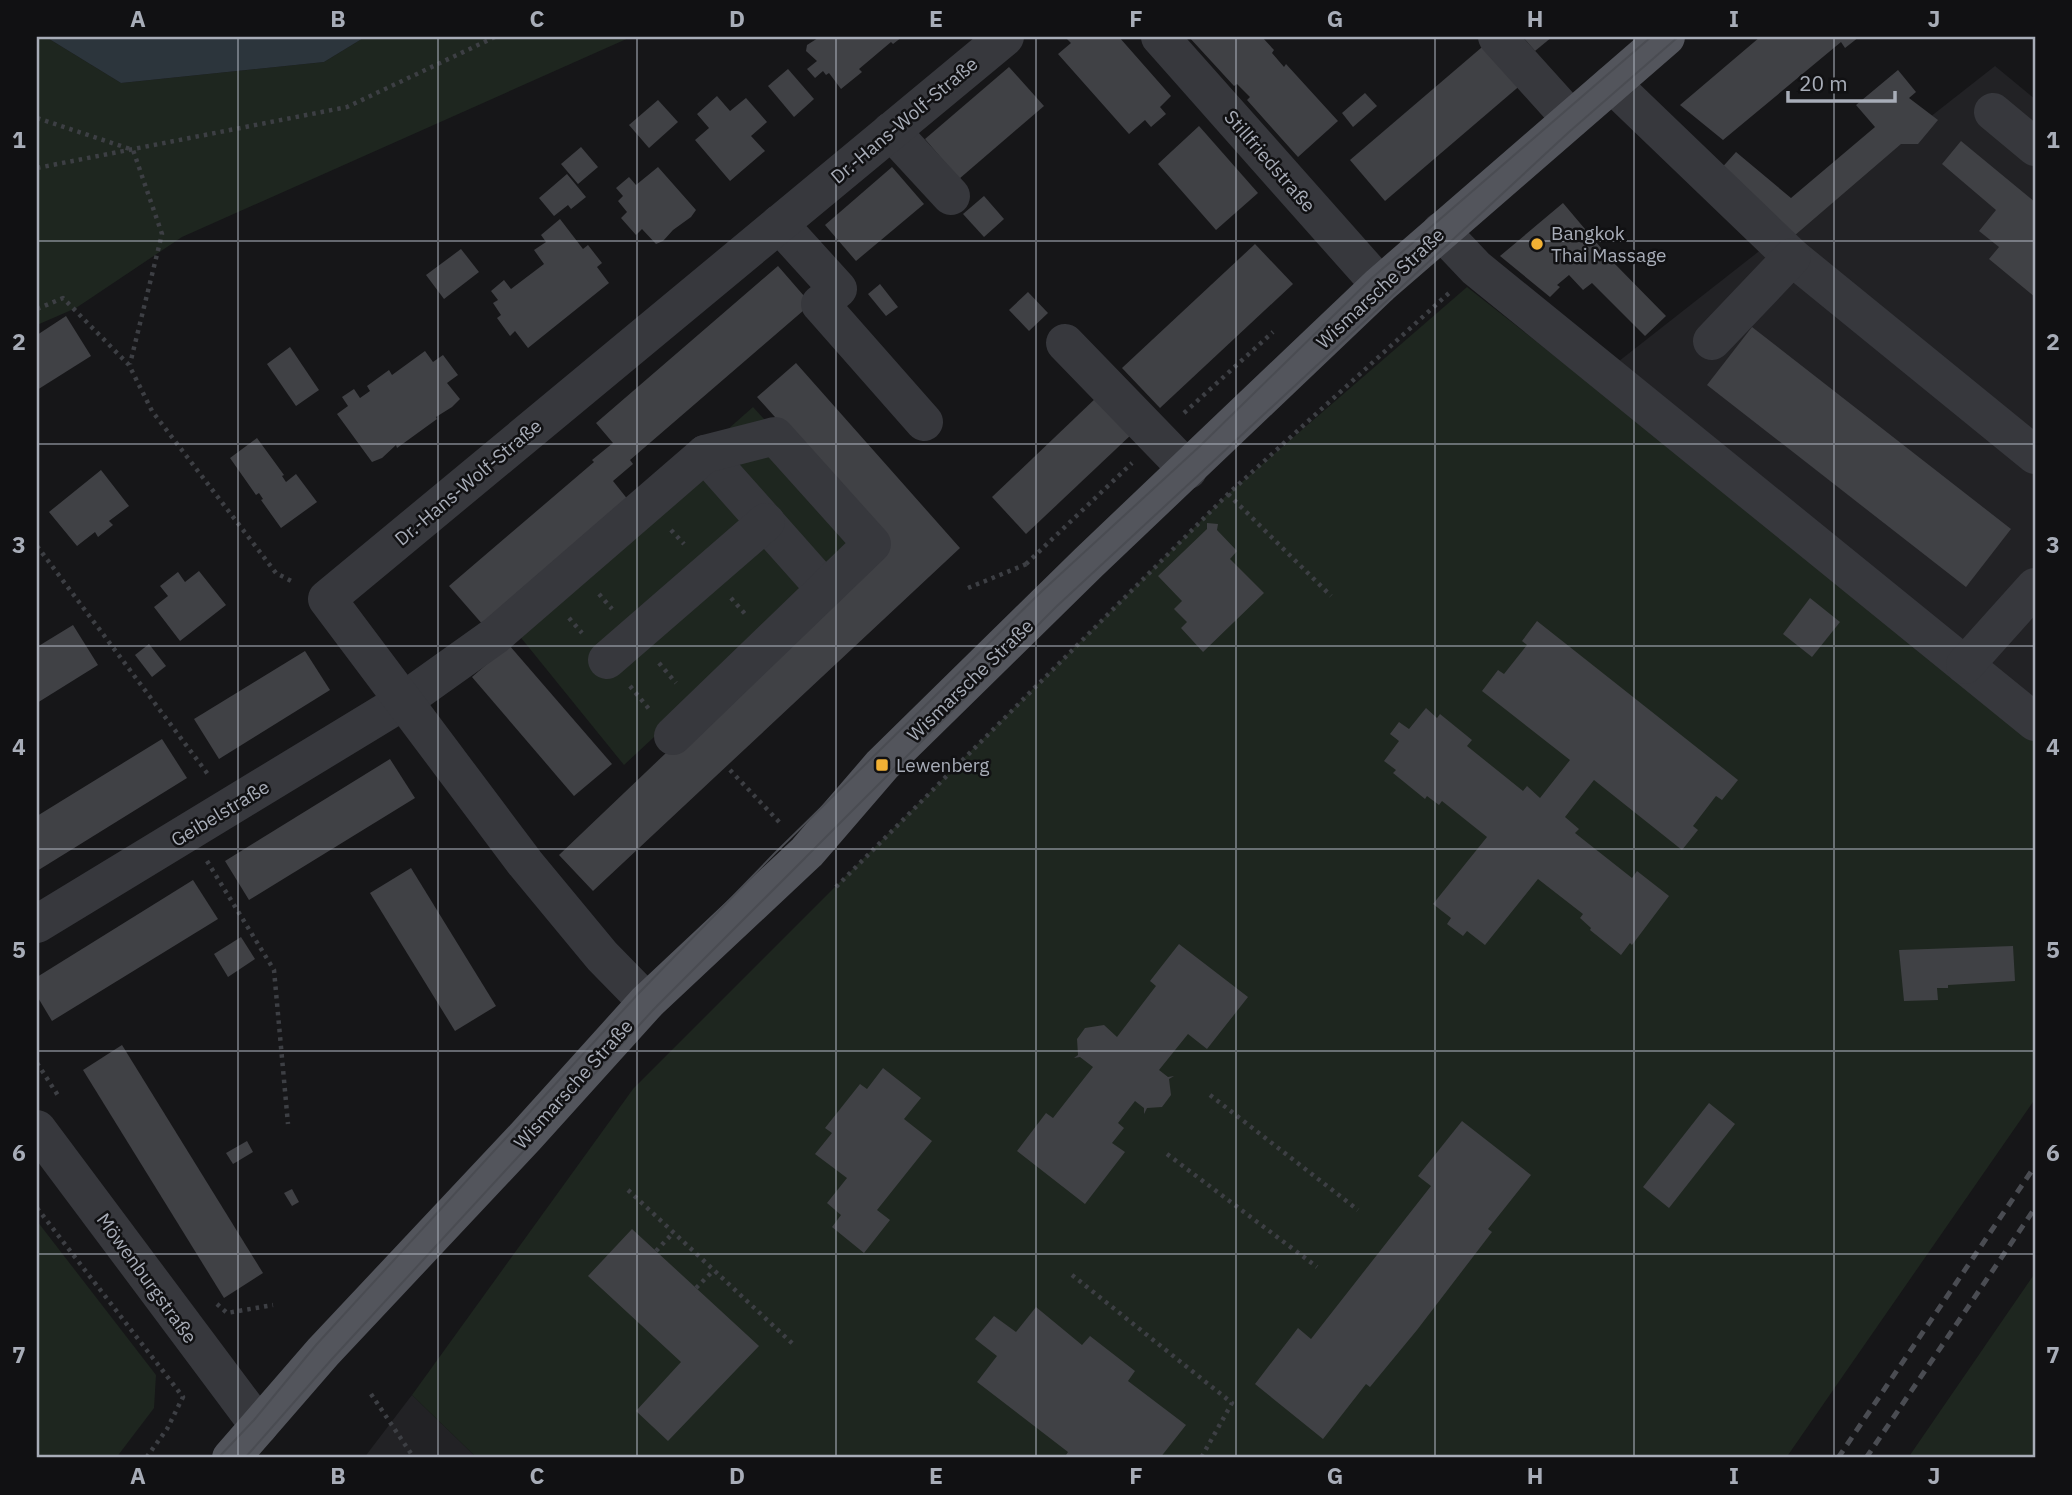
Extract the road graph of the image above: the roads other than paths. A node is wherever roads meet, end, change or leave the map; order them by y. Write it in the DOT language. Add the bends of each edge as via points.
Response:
graph roads {
  1 [pos="1005,37"];
  2 [pos="1160,37"];
  3 [pos="1497,37"];
  4 [pos="1666,37"];
  5 [pos="1612,84"];
  6 [pos="1993,112"];
  7 [pos="1571,119"];
  8 [pos="891,131"];
  9 [pos="2035,147"];
  10 [pos="951,195"];
  11 [pos="779,224"];
  12 [pos="1441,231"];
  13 [pos="1792,257"];
  14 [pos="1380,285"];
  15 [pos="1712,341"];
  16 [pos="1065,343"];
  17 [pos="924,422"];
  18 [pos="705,454"];
  19 [pos="2035,455"];
  20 [pos="1188,470"];
  21 [pos="765,522"];
  22 [pos="2035,587"];
  23 [pos="825,589"];
  24 [pos="607,660"];
  25 [pos="1965,665"];
  26 [pos="402,702"];
  27 [pos="2035,722"];
  28 [pos="673,736"];
  29 [pos="37,924"];
  30 [pos="647,1002"];
  31 [pos="37,1129"];
  32 [pos="259,1426"];
  33 [pos="231,1458"];
  1 -- 8 [label="street, Dr.-Hans-Wolf-Straße"];
  2 -- 14 [label="street, Stillfriedstraße"];
  3 -- 7 [label="street"];
  4 -- 5 [label="main road, Wismarsche Straße"];
  5 -- 7 [label="main road, Wismarsche Straße"];
  5 -- 13 [label="street"];
  6 -- 9 [label="street"];
  7 -- 12 [label="main road, Wismarsche Straße"];
  8 -- 10 [label="street"];
  8 -- 11 [label="street, Dr.-Hans-Wolf-Straße"];
  11 -- 17 [label="street" via="838,289 820,304"];
  11 -- 26 [label="street, Dr.-Hans-Wolf-Straße" via="327,599"];
  12 -- 14 [label="main road, Wismarsche Straße"];
  12 -- 25 [label="street" via="1476,268"];
  13 -- 15 [label="street"];
  13 -- 19 [label="street"];
  14 -- 20 [label="main road, Wismarsche Straße"];
  16 -- 20 [label="street"];
  18 -- 21 [label="street"];
  18 -- 23 [label="street" via="775,436 872,544"];
  18 -- 26 [label="street, Geibelstraße" via="496,635"];
  20 -- 30 [label="main road, Wismarsche Straße" via="882,765 807,852"];
  21 -- 23 [label="street"];
  21 -- 24 [label="street"];
  22 -- 25 [label="street"];
  23 -- 28 [label="street"];
  25 -- 27 [label="street"];
  26 -- 29 [label="street, Geibelstraße"];
  26 -- 30 [label="street" via="525,863 602,957"];
  30 -- 32 [label="main road, Wismarsche Straße"];
  31 -- 32 [label="street, Möwenburgstraße"];
  32 -- 33 [label="main road, Wismarsche Straße"];
}
